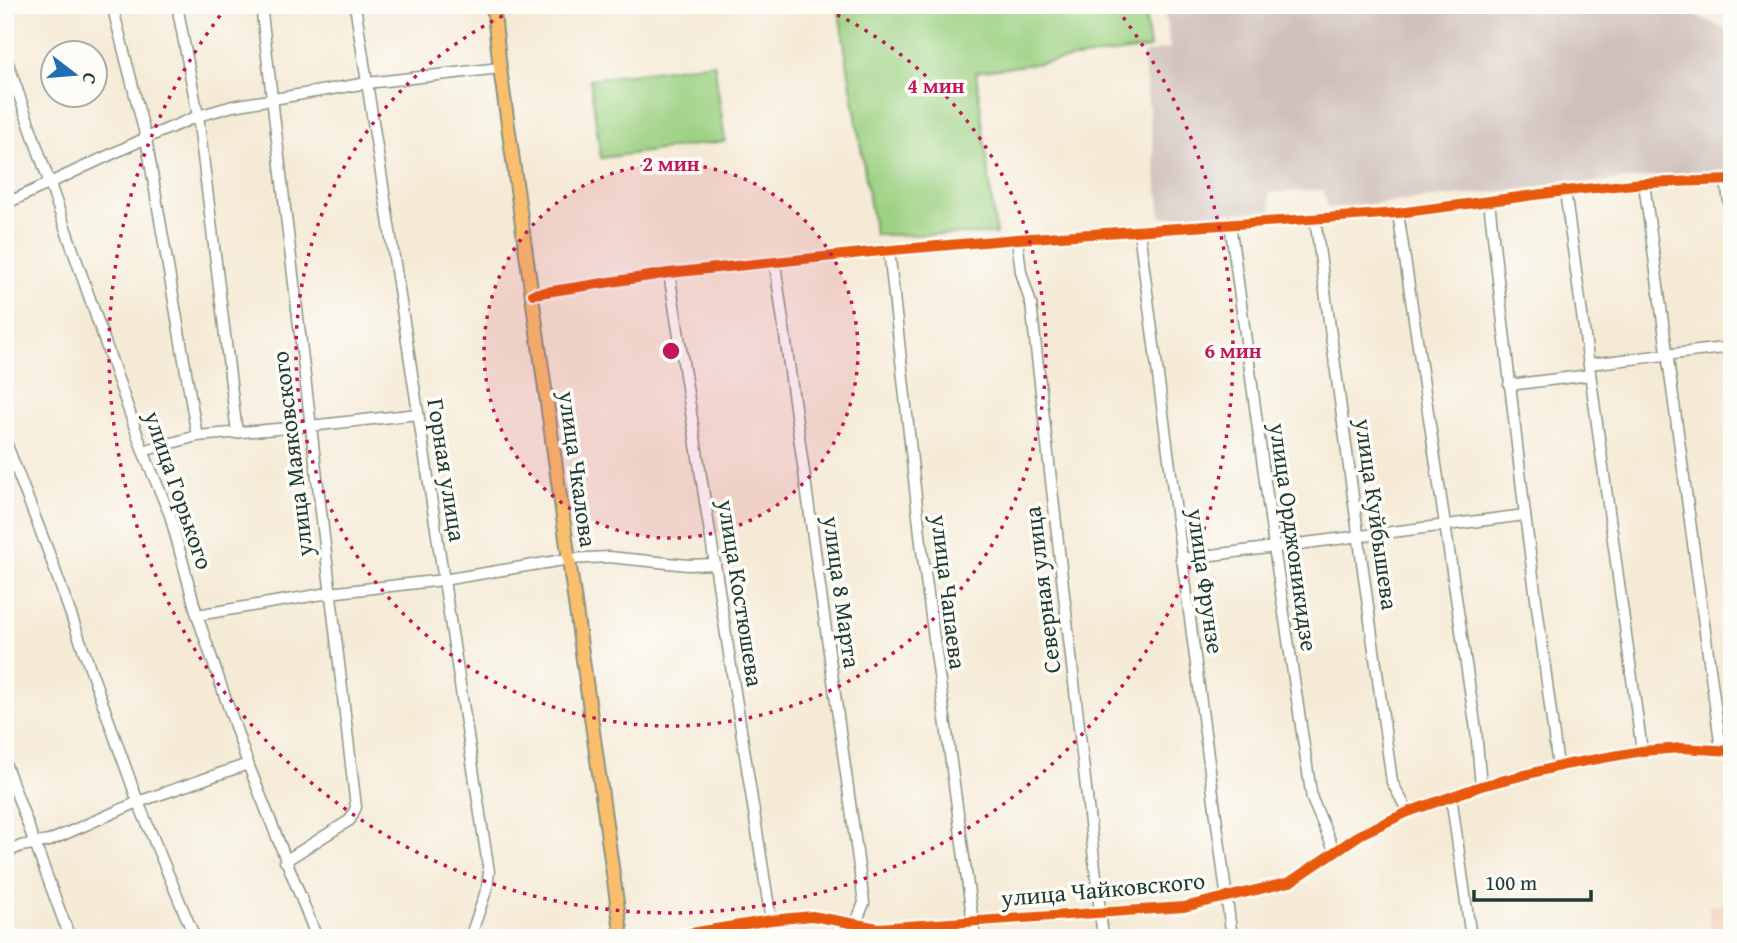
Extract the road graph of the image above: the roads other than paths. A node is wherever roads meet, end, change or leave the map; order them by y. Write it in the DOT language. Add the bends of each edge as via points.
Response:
graph roads {
  1 [pos="112,5"];
  2 [pos="177,5"];
  3 [pos="261,5"];
  4 [pos="355,5"];
  5 [pos="493,5"];
  6 [pos="5,55"];
  7 [pos="500,68"];
  8 [pos="367,83"];
  9 [pos="272,99"];
  10 [pos="198,116"];
  11 [pos="146,138"];
  12 [pos="1729,180"];
  13 [pos="51,182"];
  14 [pos="1644,183"];
  15 [pos="1565,191"];
  16 [pos="1489,201"];
  17 [pos="5,204"];
  18 [pos="1398,213"];
  19 [pos="1315,218"];
  20 [pos="1230,223"];
  21 [pos="1732,223"];
  22 [pos="1139,231"];
  23 [pos="1017,239"];
  24 [pos="889,250"];
  25 [pos="775,264"];
  26 [pos="669,273"];
  27 [pos="533,294"];
  28 [pos="1732,347"];
  29 [pos="1668,355"];
  30 [pos="1590,370"];
  31 [pos="1509,385"];
  32 [pos="418,414"];
  33 [pos="310,426"];
  34 [pos="237,433"];
  35 [pos="197,436"];
  36 [pos="5,440"];
  37 [pos="143,451"];
  38 [pos="1525,515"];
  39 [pos="1445,525"];
  40 [pos="1360,537"];
  41 [pos="1274,547"];
  42 [pos="569,559"];
  43 [pos="1181,559"];
  44 [pos="715,564"];
  45 [pos="443,580"];
  46 [pos="329,593"];
  47 [pos="197,615"];
  48 [pos="1726,750"];
  49 [pos="1642,751"];
  50 [pos="5,763"];
  51 [pos="248,764"];
  52 [pos="1559,767"];
  53 [pos="1481,786"];
  54 [pos="1451,796"];
  55 [pos="138,802"];
  56 [pos="1408,812"];
  57 [pos="35,843"];
  58 [pos="1335,852"];
  59 [pos="5,853"];
  60 [pos="285,861"];
  61 [pos="1227,898"];
  62 [pos="1100,911"];
  63 [pos="771,920"];
  64 [pos="837,920"];
  65 [pos="973,921"];
  66 [pos="855,925"];
  67 [pos="879,933"];
  68 [pos="70,938"];
  69 [pos="195,938"];
  70 [pos="317,938"];
  71 [pos="470,938"];
  72 [pos="622,938"];
  73 [pos="660,938"];
  74 [pos="839,938"];
  75 [pos="975,938"];
  76 [pos="1103,938"];
  77 [pos="1232,938"];
  78 [pos="1471,938"];
  1 -- 11 [label="street"];
  2 -- 10 [label="street"];
  3 -- 9 [label="street, улица Маяковского"];
  4 -- 8 [label="street, Горная улица"];
  5 -- 7 [label="main road, улица Чкалова"];
  6 -- 13 [label="street, улица Горького"];
  7 -- 8 [label="street"];
  7 -- 27 [label="main road, улица Чкалова"];
  8 -- 9 [label="street"];
  8 -- 32 [label="street, Горная улица"];
  9 -- 10 [label="street"];
  9 -- 33 [label="street, улица Маяковского"];
  10 -- 11 [label="street"];
  10 -- 34 [label="street"];
  11 -- 13 [label="street"];
  11 -- 35 [label="street"];
  12 -- 14 [label="street"];
  12 -- 21 [label="street"];
  13 -- 17 [label="street"];
  13 -- 37 [label="street, улица Горького"];
  14 -- 15 [label="street"];
  14 -- 29 [label="street"];
  15 -- 16 [label="street"];
  15 -- 30 [label="street"];
  16 -- 18 [label="street"];
  16 -- 31 [label="street"];
  18 -- 19 [label="street"];
  18 -- 39 [label="street"];
  19 -- 20 [label="street"];
  19 -- 40 [label="street, улица Куйбышева"];
  20 -- 22 [label="street"];
  20 -- 41 [label="street, улица Орджоникидзе"];
  22 -- 23 [label="street"];
  22 -- 43 [label="street, улица Фрунзе"];
  23 -- 24 [label="street"];
  23 -- 62 [label="street, Северная улица" via="1031,304"];
  24 -- 25 [label="street"];
  24 -- 65 [label="street, улица Чапаева" via="921,543"];
  25 -- 26 [label="street"];
  25 -- 66 [label="street, улица 8 Марта" via="864,904"];
  26 -- 27 [label="street"];
  26 -- 44 [label="street, улица Костюшева"];
  27 -- 42 [label="main road, улица Чкалова"];
  28 -- 29 [label="street"];
  29 -- 30 [label="street"];
  29 -- 48 [label="street"];
  30 -- 31 [label="street"];
  30 -- 49 [label="street"];
  31 -- 38 [label="street"];
  32 -- 33 [label="street"];
  32 -- 45 [label="street, Горная улица"];
  33 -- 34 [label="street"];
  33 -- 46 [label="street, улица Маяковского"];
  34 -- 35 [label="street"];
  35 -- 37 [label="street"];
  36 -- 55 [label="street"];
  37 -- 47 [label="street, улица Горького" via="170,515"];
  38 -- 39 [label="street"];
  38 -- 52 [label="street"];
  39 -- 40 [label="street"];
  39 -- 53 [label="street"];
  40 -- 41 [label="street"];
  40 -- 56 [label="street, улица Куйбышева" via="1392,782"];
  41 -- 43 [label="street"];
  41 -- 58 [label="street, улица Орджоникидзе" via="1312,799"];
  42 -- 44 [label="street"];
  42 -- 45 [label="street"];
  42 -- 72 [label="main road, улица Чкалова"];
  43 -- 61 [label="street, улица Фрунзе"];
  44 -- 63 [label="street, улица Костюшева"];
  45 -- 46 [label="street"];
  45 -- 71 [label="street, Горная улица" via="489,872"];
  46 -- 47 [label="street"];
  46 -- 60 [label="street, улица Маяковского" via="356,807 350,820"];
  47 -- 51 [label="street, улица Горького"];
  48 -- 49 [label="street, улица Чайковского"];
  49 -- 52 [label="street, улица Чайковского"];
  50 -- 57 [label="street"];
  51 -- 55 [label="street"];
  51 -- 60 [label="street, улица Горького"];
  52 -- 53 [label="street, улица Чайковского"];
  53 -- 54 [label="street, улица Чайковского"];
  54 -- 56 [label="street, улица Чайковского"];
  54 -- 78 [label="street"];
  55 -- 57 [label="street"];
  55 -- 69 [label="street"];
  56 -- 58 [label="street, улица Чайковского"];
  57 -- 59 [label="street"];
  57 -- 68 [label="street"];
  58 -- 61 [label="street, улица Чайковского" via="1290,882"];
  60 -- 70 [label="street, улица Горького"];
  61 -- 62 [label="street, улица Чайковского" via="1184,907"];
  61 -- 77 [label="street, улица Фрунзе"];
  62 -- 65 [label="street, улица Чайковского"];
  62 -- 76 [label="street, Северная улица"];
  63 -- 64 [label="street, улица Чайковского" via="812,916"];
  63 -- 73 [label="street, улица Чайковского"];
  64 -- 66 [label="street, улица Чайковского"];
  64 -- 74 [label="street"];
  65 -- 67 [label="street, улица Чайковского"];
  65 -- 75 [label="street, улица Чапаева"];
  66 -- 67 [label="street, улица Чайковского"];
}
